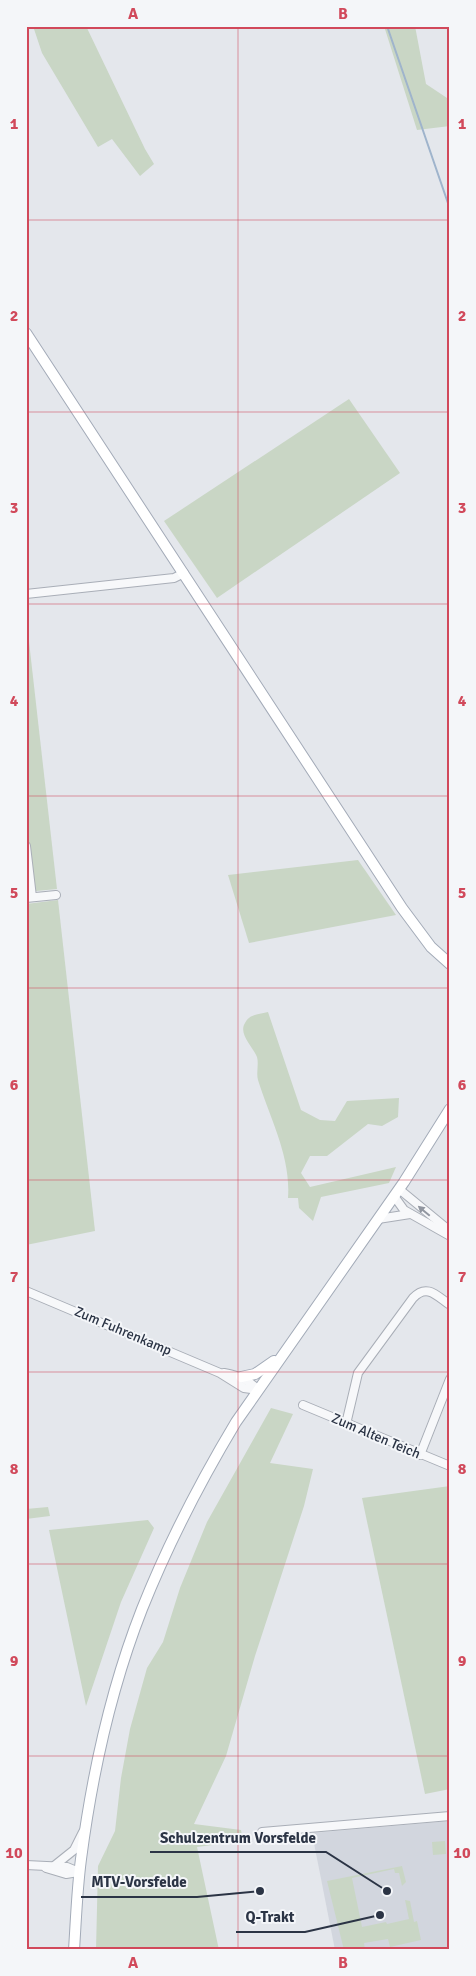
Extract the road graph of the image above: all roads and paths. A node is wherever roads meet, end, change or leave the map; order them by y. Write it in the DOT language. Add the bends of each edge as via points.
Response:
graph roads {
  1 [pos="26,333"];
  2 [pos="184,573"];
  3 [pos="26,594"];
  4 [pos="26,846"];
  5 [pos="28,868"];
  6 [pos="56,895"];
  7 [pos="29,898"];
  8 [pos="450,964"];
  9 [pos="450,1109"];
  10 [pos="396,1192"];
  11 [pos="410,1214"];
  12 [pos="378,1219"];
  13 [pos="450,1231"];
  14 [pos="450,1236"];
  15 [pos="26,1291"];
  16 [pos="450,1305"];
  17 [pos="283,1354"];
  18 [pos="220,1373"];
  19 [pos="242,1377"];
  20 [pos="450,1379"];
  21 [pos="258,1390"];
  22 [pos="303,1405"];
  23 [pos="346,1424"];
  24 [pos="420,1455"];
  25 [pos="450,1466"];
  26 [pos="450,1816"];
  27 [pos="85,1828"];
  28 [pos="262,1832"];
  29 [pos="26,1865"];
  30 [pos="54,1866"];
  31 [pos="44,1867"];
  32 [pos="79,1872"];
  33 [pos="74,1950"];
  1 -- 2 [label="main road"];
  2 -- 3 [label="street" via="174,578"];
  2 -- 8 [label="main road" via="402,908 431,946"];
  4 -- 5 [label="street"];
  5 -- 7 [label="street"];
  6 -- 7 [label="street"];
  9 -- 10 [label="main road"];
  10 -- 11 [label="street" via="400,1206"];
  10 -- 12 [label="main road"];
  13 -- 10 [label="street, one-way"];
  11 -- 12 [label="street"];
  11 -- 14 [label="street"];
  12 -- 17 [label="main road"];
  15 -- 18 [label="street, Zum Fuhrenkamp"];
  16 -- 23 [label="street" via="425,1290 413,1298 358,1373"];
  17 -- 19 [label="main road" via="260,1372"];
  17 -- 21 [label="main road"];
  18 -- 19 [label="street, Zum Fuhrenkamp"];
  18 -- 21 [label="street, Zum Fuhrenkamp" via="244,1388"];
  19 -- 21 [label="street, Zum Fuhrenkamp"];
  20 -- 24 [label="street"];
  21 -- 27 [label="main road" via="214,1459 184,1515 142,1609 108,1718"];
  22 -- 23 [label="street, Zum Alten Teich"];
  23 -- 24 [label="street, Zum Alten Teich"];
  24 -- 25 [label="street, Zum Alten Teich"];
  26 -- 28 [label="street"];
  27 -- 30 [label="street" via="74,1850"];
  27 -- 32 [label="main road"];
  29 -- 31 [label="street"];
  30 -- 31 [label="street"];
  30 -- 32 [label="street"];
  31 -- 32 [label="street" via="66,1874"];
  32 -- 33 [label="main road"];
}
